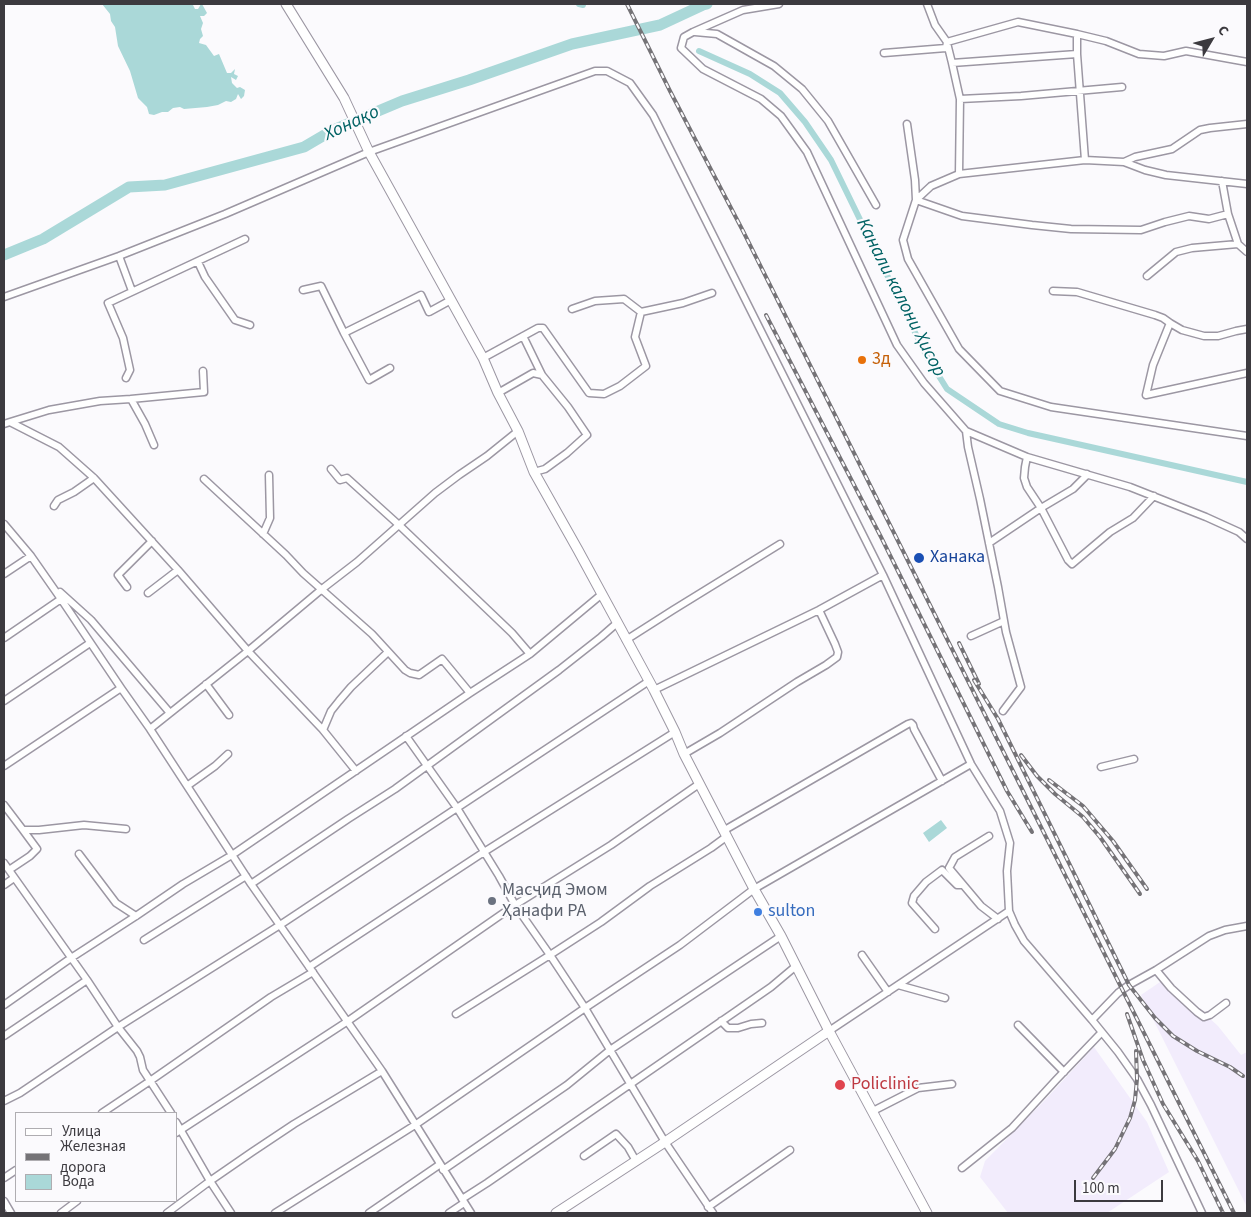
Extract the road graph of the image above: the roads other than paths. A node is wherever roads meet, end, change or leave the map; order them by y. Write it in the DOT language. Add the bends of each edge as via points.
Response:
graph roads {
  1 [pos="286,4"];
  2 [pos="779,4"];
  3 [pos="927,4"];
  4 [pos="693,32"];
  5 [pos="1077,34"];
  6 [pos="947,42"];
  7 [pos="884,53"];
  8 [pos="1077,54"];
  9 [pos="1247,62"];
  10 [pos="952,63"];
  11 [pos="1122,87"];
  12 [pos="1080,91"];
  13 [pos="960,99"];
  14 [pos="907,124"];
  15 [pos="1247,124"];
  16 [pos="369,152"];
  17 [pos="1085,160"];
  18 [pos="1124,162"];
  19 [pos="959,174"];
  20 [pos="1222,181"];
  21 [pos="1247,184"];
  22 [pos="916,200"];
  23 [pos="876,205"];
  24 [pos="1228,214"];
  25 [pos="245,239"];
  26 [pos="1238,244"];
  27 [pos="1247,252"];
  28 [pos="119,256"];
  29 [pos="198,262"];
  30 [pos="1147,276"];
  31 [pos="303,290"];
  32 [pos="132,291"];
  33 [pos="1052,292"];
  34 [pos="712,293"];
  35 [pos="4,297"];
  36 [pos="451,300"];
  37 [pos="572,309"];
  38 [pos="641,312"];
  39 [pos="1170,323"];
  40 [pos="250,325"];
  41 [pos="1247,329"];
  42 [pos="344,333"];
  43 [pos="523,336"];
  44 [pos="483,358"];
  45 [pos="390,368"];
  46 [pos="203,371"];
  47 [pos="1247,373"];
  48 [pos="542,375"];
  49 [pos="126,378"];
  50 [pos="498,393"];
  51 [pos="131,398"];
  52 [pos="7,423"];
  53 [pos="518,431"];
  54 [pos="966,431"];
  55 [pos="1247,436"];
  56 [pos="154,446"];
  57 [pos="1027,457"];
  58 [pos="331,469"];
  59 [pos="534,472"];
  60 [pos="1087,474"];
  61 [pos="269,476"];
  62 [pos="94,478"];
  63 [pos="204,479"];
  64 [pos="1154,496"];
  65 [pos="54,506"];
  66 [pos="1041,508"];
  67 [pos="4,524"];
  68 [pos="399,525"];
  69 [pos="263,534"];
  70 [pos="1247,539"];
  71 [pos="152,541"];
  72 [pos="989,543"];
  73 [pos="780,544"];
  74 [pos="31,556"];
  75 [pos="178,570"];
  76 [pos="4,574"];
  77 [pos="883,575"];
  78 [pos="49,582"];
  79 [pos="128,587"];
  80 [pos="322,589"];
  81 [pos="148,594"];
  82 [pos="602,594"];
  83 [pos="61,599"];
  84 [pos="819,610"];
  85 [pos="1004,621"];
  86 [pos="617,623"];
  87 [pos="971,636"];
  88 [pos="4,638"];
  89 [pos="626,640"];
  90 [pos="90,643"];
  91 [pos="248,651"];
  92 [pos="388,652"];
  93 [pos="530,654"];
  94 [pos="649,681"];
  95 [pos="206,684"];
  96 [pos="121,688"];
  97 [pos="654,690"];
  98 [pos="470,693"];
  99 [pos="4,701"];
  100 [pos="1003,711"];
  101 [pos="170,713"];
  102 [pos="229,714"];
  103 [pos="150,729"];
  104 [pos="323,730"];
  105 [pos="675,732"];
  106 [pos="406,736"];
  107 [pos="228,754"];
  108 [pos="684,754"];
  109 [pos="1134,759"];
  110 [pos="971,764"];
  111 [pos="4,766"];
  112 [pos="427,766"];
  113 [pos="1101,767"];
  114 [pos="356,771"];
  115 [pos="942,781"];
  116 [pos="699,784"];
  117 [pos="187,786"];
  118 [pos="4,804"];
  119 [pos="457,808"];
  120 [pos="126,829"];
  121 [pos="23,830"];
  122 [pos="725,834"];
  123 [pos="989,836"];
  124 [pos="484,852"];
  125 [pos="79,854"];
  126 [pos="232,855"];
  127 [pos="4,863"];
  128 [pos="9,870"];
  129 [pos="246,876"];
  130 [pos="14,878"];
  131 [pos="251,884"];
  132 [pos="4,885"];
  133 [pos="963,885"];
  134 [pos="754,889"];
  135 [pos="515,905"];
  136 [pos="1009,911"];
  137 [pos="136,916"];
  138 [pos="998,919"];
  139 [pos="280,925"];
  140 [pos="1247,926"];
  141 [pos="935,929"];
  142 [pos="781,936"];
  143 [pos="144,940"];
  144 [pos="550,955"];
  145 [pos="862,955"];
  146 [pos="71,958"];
  147 [pos="796,966"];
  148 [pos="311,970"];
  149 [pos="1156,970"];
  150 [pos="87,980"];
  151 [pos="898,985"];
  152 [pos="888,992"];
  153 [pos="945,998"];
  154 [pos="1226,1003"];
  155 [pos="4,1005"];
  156 [pos="585,1008"];
  157 [pos="456,1014"];
  158 [pos="1092,1020"];
  159 [pos="348,1021"];
  160 [pos="721,1021"];
  161 [pos="762,1023"];
  162 [pos="1018,1025"];
  163 [pos="118,1027"];
  164 [pos="829,1031"];
  165 [pos="1102,1032"];
  166 [pos="4,1036"];
  167 [pos="610,1050"];
  168 [pos="382,1071"];
  169 [pos="1064,1072"];
  170 [pos="150,1082"];
  171 [pos="630,1084"];
  172 [pos="952,1084"];
  173 [pos="4,1101"];
  174 [pos="104,1112"];
  175 [pos="170,1112"];
  176 [pos="873,1112"];
  177 [pos="415,1125"];
  178 [pos="179,1132"];
  179 [pos="665,1142"];
  180 [pos="790,1150"];
  181 [pos="584,1156"];
  182 [pos="636,1161"];
  183 [pos="441,1167"];
  184 [pos="962,1168"];
  185 [pos="15,1171"];
  186 [pos="4,1178"];
  187 [pos="210,1181"];
  188 [pos="4,1201"];
  189 [pos="463,1201"];
  190 [pos="76,1202"];
  191 [pos="708,1207"];
  192 [pos="11,1213"];
  193 [pos="61,1213"];
  194 [pos="167,1213"];
  195 [pos="231,1213"];
  196 [pos="275,1213"];
  197 [pos="369,1213"];
  198 [pos="449,1213"];
  199 [pos="471,1213"];
  200 [pos="556,1213"];
  201 [pos="713,1213"];
  202 [pos="927,1213"];
  203 [pos="1202,1213"];
  1 -- 16 [label="street" via="344,98"];
  2 -- 4 [label="street" via="743,10"];
  3 -- 6 [label="street" via="935,25"];
  4 -- 23 [label="street" via="717,34 774,66 802,89 828,120"];
  4 -- 54 [label="street" via="684,37 681,48 702,69 761,99 781,116 807,152 897,345 924,383"];
  5 -- 6 [label="street" via="1018,22"];
  5 -- 8 [label="street"];
  5 -- 9 [label="street" via="1139,54 1164,56 1186,51"];
  6 -- 7 [label="street" via="946,48"];
  6 -- 10 [label="street"];
  8 -- 10 [label="street"];
  8 -- 12 [label="street"];
  10 -- 13 [label="street"];
  11 -- 12 [label="street"];
  12 -- 13 [label="street"];
  12 -- 17 [label="street"];
  13 -- 19 [label="street"];
  14 -- 22 [label="street"];
  15 -- 18 [label="street" via="1200,130 1172,149"];
  16 -- 28 [label="street"];
  16 -- 36 [label="street"];
  16 -- 77 [label="street" via="595,71 607,72 630,83 653,115"];
  17 -- 18 [label="street"];
  17 -- 19 [label="street"];
  18 -- 20 [label="street" via="1166,176"];
  19 -- 22 [label="street" via="931,186"];
  20 -- 21 [label="street"];
  20 -- 24 [label="street"];
  22 -- 24 [label="street" via="962,216 1070,229 1141,230 1189,216 1209,218"];
  22 -- 55 [label="street" via="903,240 908,259 959,349 1000,391 1051,407"];
  24 -- 26 [label="street"];
  25 -- 29 [label="street"];
  26 -- 27 [label="street"];
  26 -- 30 [label="street" via="1176,252"];
  28 -- 32 [label="street"];
  28 -- 35 [label="street"];
  29 -- 32 [label="street"];
  29 -- 40 [label="street" via="236,320"];
  31 -- 42 [label="street" via="321,286"];
  32 -- 49 [label="street" via="108,303 123,338 130,370"];
  33 -- 39 [label="street" via="1077,292 1163,318"];
  34 -- 38 [label="street" via="683,304"];
  36 -- 42 [label="street" via="429,312 421,295"];
  36 -- 44 [label="street"];
  37 -- 38 [label="street" via="595,300 624,299"];
  38 -- 43 [label="street" via="635,336 646,366 604,394 589,392 543,328"];
  39 -- 41 [label="street" via="1204,336"];
  39 -- 47 [label="street" via="1153,365 1146,395"];
  42 -- 45 [label="street" via="369,380"];
  43 -- 44 [label="street"];
  43 -- 48 [label="street"];
  44 -- 50 [label="street"];
  46 -- 51 [label="street" via="204,392"];
  48 -- 50 [label="street" via="533,372"];
  48 -- 59 [label="street" via="588,435 545,469"];
  50 -- 53 [label="street"];
  51 -- 52 [label="street" via="100,400 49,410"];
  51 -- 56 [label="street"];
  52 -- 62 [label="street" via="59,447"];
  53 -- 59 [label="street"];
  53 -- 68 [label="street"];
  54 -- 57 [label="street"];
  54 -- 72 [label="street"];
  57 -- 60 [label="street"];
  57 -- 66 [label="street" via="1024,478"];
  58 -- 68 [label="street" via="340,480 347,478"];
  59 -- 82 [label="street"];
  60 -- 64 [label="street"];
  60 -- 66 [label="street" via="1072,489"];
  61 -- 69 [label="street" via="270,518"];
  62 -- 65 [label="street" via="58,500"];
  62 -- 71 [label="street"];
  63 -- 69 [label="street"];
  64 -- 66 [label="street" via="1133,518 1110,532 1072,564"];
  64 -- 70 [label="street" via="1239,532"];
  66 -- 72 [label="street"];
  67 -- 74 [label="street"];
  68 -- 80 [label="street"];
  68 -- 93 [label="street" via="512,632"];
  69 -- 80 [label="street"];
  71 -- 75 [label="street"];
  71 -- 79 [label="street" via="118,575"];
  72 -- 85 [label="street"];
  73 -- 89 [label="street"];
  74 -- 76 [label="street"];
  74 -- 78 [label="street"];
  75 -- 81 [label="street"];
  75 -- 91 [label="street"];
  77 -- 84 [label="street"];
  77 -- 110 [label="street"];
  78 -- 83 [label="street"];
  78 -- 101 [label="street" via="90,620"];
  80 -- 91 [label="street"];
  80 -- 92 [label="street"];
  82 -- 86 [label="street"];
  82 -- 93 [label="street"];
  83 -- 88 [label="street"];
  83 -- 90 [label="street"];
  84 -- 97 [label="street"];
  84 -- 108 [label="street" via="835,644 837,657"];
  85 -- 87 [label="street"];
  85 -- 100 [label="street" via="1021,688"];
  86 -- 89 [label="street"];
  86 -- 112 [label="street" via="559,670"];
  89 -- 94 [label="street"];
  90 -- 96 [label="street"];
  90 -- 99 [label="street"];
  91 -- 95 [label="street"];
  91 -- 104 [label="street"];
  92 -- 98 [label="street" via="405,670 416,675 442,660"];
  92 -- 104 [label="street" via="351,686 330,711"];
  93 -- 98 [label="street"];
  94 -- 97 [label="street"];
  94 -- 119 [label="street"];
  95 -- 101 [label="street"];
  95 -- 102 [label="street"];
  96 -- 103 [label="street"];
  96 -- 111 [label="street"];
  97 -- 105 [label="street"];
  98 -- 106 [label="street"];
  101 -- 103 [label="street"];
  103 -- 117 [label="street"];
  104 -- 114 [label="street"];
  105 -- 108 [label="street"];
  105 -- 124 [label="street"];
  106 -- 112 [label="street"];
  106 -- 114 [label="street"];
  107 -- 117 [label="street"];
  108 -- 116 [label="street"];
  109 -- 113 [label="street"];
  110 -- 115 [label="street"];
  110 -- 136 [label="street" via="1000,811 1010,843 1007,871"];
  112 -- 119 [label="street"];
  112 -- 131 [label="street"];
  114 -- 126 [label="street"];
  115 -- 122 [label="street" via="911,723"];
  115 -- 134 [label="street"];
  116 -- 122 [label="street"];
  116 -- 135 [label="street"];
  117 -- 126 [label="street"];
  118 -- 121 [label="street"];
  119 -- 124 [label="street"];
  119 -- 139 [label="street"];
  120 -- 121 [label="street" via="84,825"];
  121 -- 128 [label="street" via="37,849"];
  122 -- 134 [label="street"];
  122 -- 144 [label="street" via="712,848"];
  123 -- 133 [label="street" via="956,857 949,868"];
  124 -- 135 [label="street"];
  124 -- 148 [label="street"];
  125 -- 137 [label="street" via="116,903"];
  126 -- 129 [label="street"];
  126 -- 137 [label="street"];
  127 -- 128 [label="street"];
  128 -- 130 [label="street"];
  129 -- 131 [label="street"];
  129 -- 143 [label="street"];
  130 -- 132 [label="street"];
  130 -- 146 [label="street"];
  131 -- 139 [label="street"];
  133 -- 138 [label="street" via="980,906"];
  133 -- 141 [label="street" via="957,885 942,870 914,896 912,903"];
  134 -- 142 [label="street"];
  134 -- 156 [label="street" via="680,945"];
  135 -- 144 [label="street"];
  135 -- 159 [label="street"];
  136 -- 138 [label="street"];
  136 -- 158 [label="street" via="1024,941"];
  137 -- 146 [label="street"];
  138 -- 151 [label="street"];
  139 -- 148 [label="street"];
  139 -- 163 [label="street"];
  140 -- 149 [label="street" via="1209,936"];
  142 -- 147 [label="street"];
  142 -- 167 [label="street"];
  144 -- 156 [label="street"];
  144 -- 157 [label="street"];
  145 -- 152 [label="street"];
  146 -- 150 [label="street"];
  146 -- 155 [label="street"];
  147 -- 160 [label="street"];
  147 -- 164 [label="street"];
  148 -- 159 [label="street"];
  148 -- 170 [label="street"];
  149 -- 154 [label="street" via="1171,988 1204,1016 1210,1016"];
  149 -- 158 [label="street" via="1121,990"];
  150 -- 163 [label="street"];
  150 -- 166 [label="street"];
  151 -- 152 [label="street"];
  151 -- 153 [label="street"];
  152 -- 164 [label="street"];
  156 -- 167 [label="street"];
  156 -- 177 [label="street"];
  158 -- 165 [label="street"];
  159 -- 168 [label="street"];
  159 -- 178 [label="street"];
  160 -- 161 [label="street" via="728,1028"];
  160 -- 171 [label="street"];
  162 -- 169 [label="street"];
  163 -- 170 [label="street" via="137,1051"];
  163 -- 173 [label="street"];
  164 -- 176 [label="street"];
  164 -- 179 [label="street"];
  165 -- 169 [label="street"];
  165 -- 203 [label="street" via="1127,1064 1151,1105"];
  167 -- 171 [label="street"];
  167 -- 183 [label="street" via="568,1084"];
  168 -- 177 [label="street"];
  168 -- 187 [label="street" via="294,1124"];
  169 -- 184 [label="street" via="1012,1128"];
  170 -- 174 [label="street"];
  170 -- 175 [label="street"];
  171 -- 179 [label="street"];
  171 -- 189 [label="street"];
  172 -- 176 [label="street" via="918,1088"];
  176 -- 202 [label="street"];
  177 -- 183 [label="street"];
  177 -- 196 [label="street"];
  178 -- 187 [label="street"];
  179 -- 182 [label="street"];
  179 -- 191 [label="street"];
  180 -- 191 [label="street"];
  181 -- 182 [label="street" via="616,1134"];
  182 -- 200 [label="street"];
  183 -- 189 [label="street"];
  183 -- 197 [label="street"];
  185 -- 186 [label="street"];
  187 -- 194 [label="street"];
  187 -- 195 [label="street"];
  188 -- 192 [label="street"];
  189 -- 198 [label="street"];
  189 -- 199 [label="street"];
  190 -- 193 [label="street"];
  191 -- 201 [label="street"];
}
